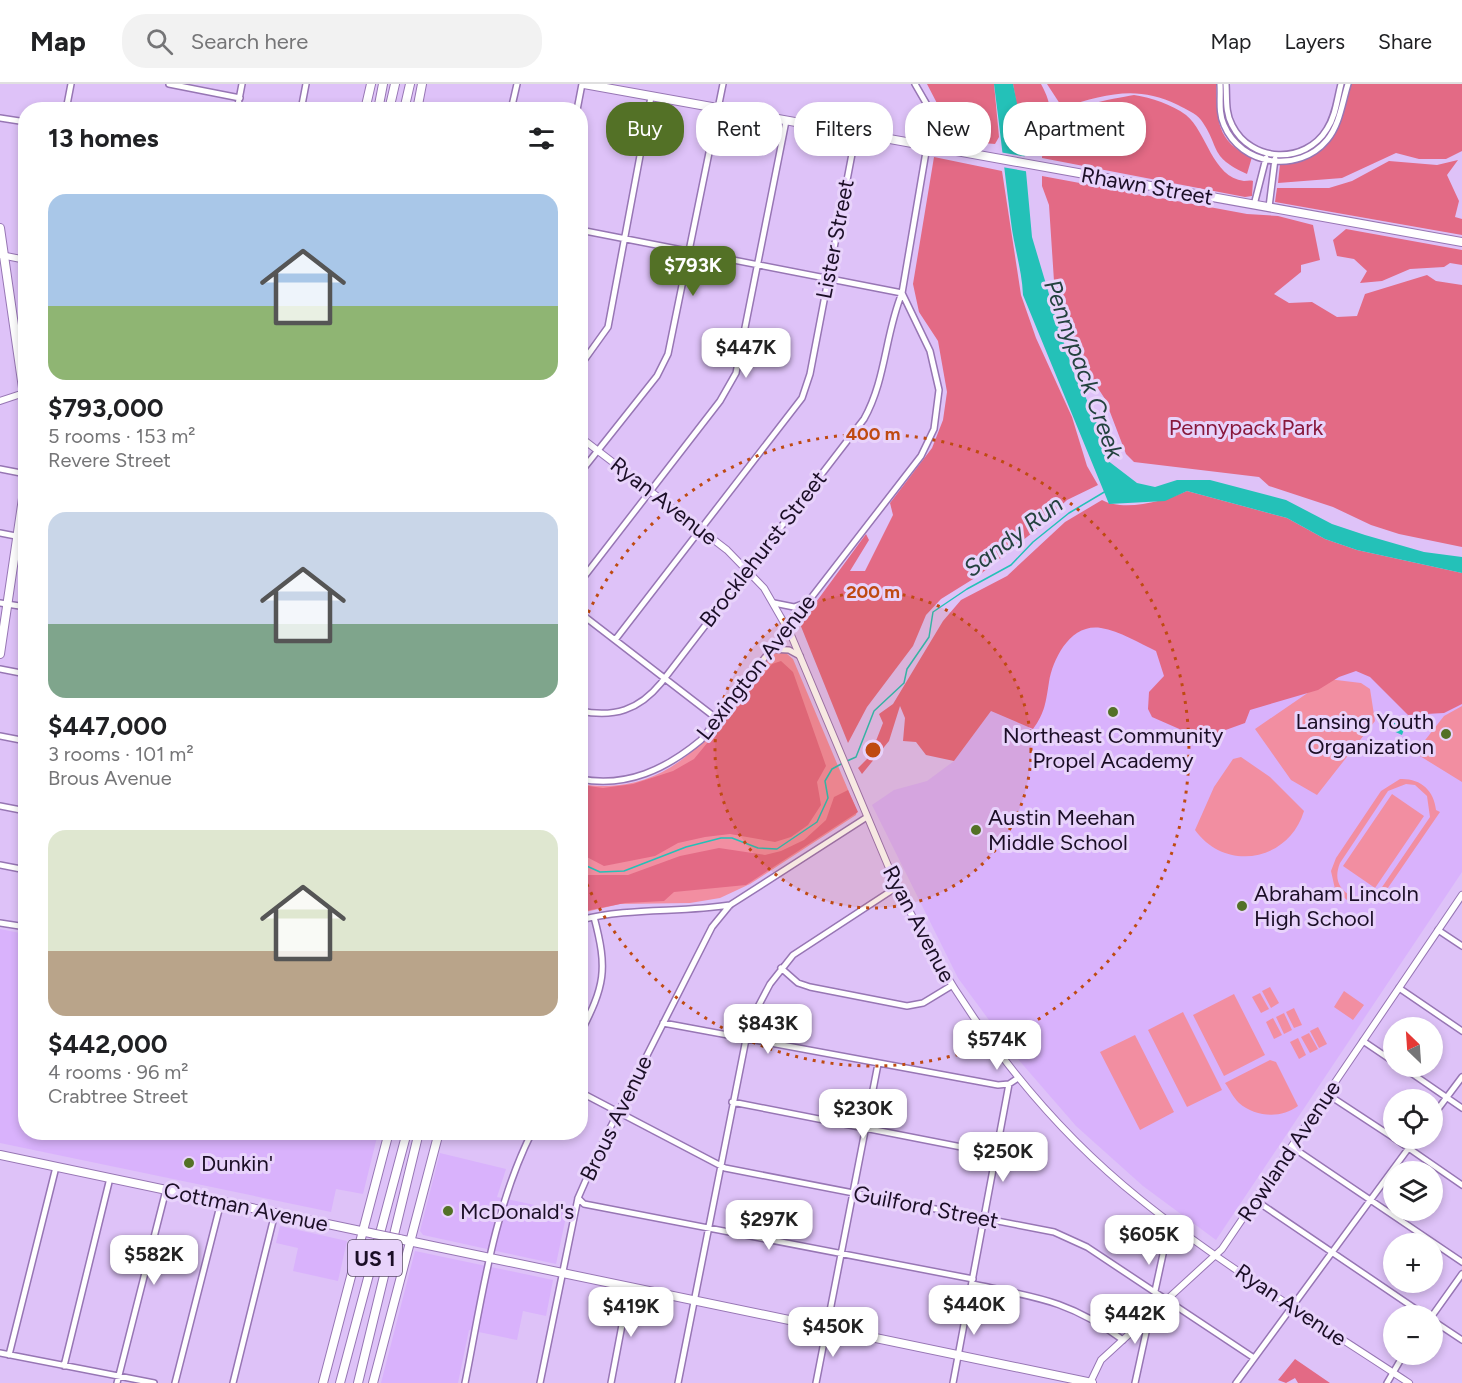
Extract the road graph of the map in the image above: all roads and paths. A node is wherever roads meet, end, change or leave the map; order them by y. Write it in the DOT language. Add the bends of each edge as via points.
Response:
graph roads {
  1 [pos="71,84"];
  2 [pos="169,84"];
  3 [pos="242,84"];
  4 [pos="306,84"];
  5 [pos="371,84"];
  6 [pos="383,84"];
  7 [pos="395,84"];
  8 [pos="410,84"];
  9 [pos="422,84"];
  10 [pos="517,84"];
  11 [pos="583,84"];
  12 [pos="723,84"];
  13 [pos="915,84"];
  14 [pos="1220,84"];
  15 [pos="1226,84"];
  16 [pos="1341,84"];
  17 [pos="1348,84"];
  18 [pos="651,97"];
  19 [pos="240,98"];
  20 [pos="68,102"];
  21 [pos="239,102"];
  22 [pos="303,102"];
  23 [pos="367,102"];
  24 [pos="380,102"];
  25 [pos="391,102"];
  26 [pos="406,102"];
  27 [pos="419,102"];
  28 [pos="514,102"];
  29 [pos="579,102"];
  30 [pos="718,102"];
  31 [pos="925,102"];
  32 [pos="696,104"];
  33 [pos="0,117"];
  34 [pos="18,120"];
  35 [pos="782,120"];
  36 [pos="786,121"];
  37 [pos="794,122"];
  38 [pos="708,156"];
  39 [pos="851,156"];
  40 [pos="925,156"];
  41 [pos="981,156"];
  42 [pos="1266,156"];
  43 [pos="1275,158"];
  44 [pos="1254,205"];
  45 [pos="1269,207"];
  46 [pos="0,228"];
  47 [pos="588,232"];
  48 [pos="624,239"];
  49 [pos="1462,242"];
  50 [pos="690,252"];
  51 [pos="2,256"];
  52 [pos="18,259"];
  53 [pos="759,265"];
  54 [pos="827,278"];
  55 [pos="902,293"];
  56 [pos="18,351"];
  57 [pos="588,355"];
  58 [pos="18,395"];
  59 [pos="0,401"];
  60 [pos="588,443"];
  61 [pos="598,451"];
  62 [pos="588,463"];
  63 [pos="0,468"];
  64 [pos="18,474"];
  65 [pos="651,491"];
  66 [pos="700,529"];
  67 [pos="0,533"];
  68 [pos="18,537"];
  69 [pos="18,549"];
  70 [pos="748,568"];
  71 [pos="588,572"];
  72 [pos="3,603"];
  73 [pos="774,603"];
  74 [pos="807,603"];
  75 [pos="18,606"];
  76 [pos="588,619"];
  77 [pos="787,627"];
  78 [pos="615,640"];
  79 [pos="769,650"];
  80 [pos="0,654"];
  81 [pos="800,656"];
  82 [pos="0,669"];
  83 [pos="18,672"];
  84 [pos="664,678"];
  85 [pos="588,712"];
  86 [pos="716,718"];
  87 [pos="0,736"];
  88 [pos="18,739"];
  89 [pos="588,780"];
  90 [pos="0,807"];
  91 [pos="18,810"];
  92 [pos="867,817"];
  93 [pos="0,865"];
  94 [pos="18,868"];
  95 [pos="897,887"];
  96 [pos="1462,895"];
  97 [pos="730,905"];
  98 [pos="594,916"];
  99 [pos="588,918"];
  100 [pos="0,923"];
  101 [pos="18,926"];
  102 [pos="1438,930"];
  103 [pos="1462,946"];
  104 [pos="782,968"];
  105 [pos="951,986"];
  106 [pos="1399,988"];
  107 [pos="588,1018"];
  108 [pos="663,1023"];
  109 [pos="1462,1031"];
  110 [pos="745,1038"];
  111 [pos="1363,1041"];
  112 [pos="1383,1055"];
  113 [pos="878,1064"];
  114 [pos="1417,1077"];
  115 [pos="1462,1077"];
  116 [pos="1018,1078"];
  117 [pos="1010,1084"];
  118 [pos="1327,1094"];
  119 [pos="588,1096"];
  120 [pos="1447,1098"];
  121 [pos="732,1102"];
  122 [pos="1443,1103"];
  123 [pos="1462,1108"];
  124 [pos="619,1112"];
  125 [pos="866,1128"];
  126 [pos="1383,1131"];
  127 [pos="387,1140"];
  128 [pos="405,1140"];
  129 [pos="417,1140"];
  130 [pos="437,1140"];
  131 [pos="528,1140"];
  132 [pos="1292,1147"];
  133 [pos="1409,1149"];
  134 [pos="998,1154"];
  135 [pos="0,1155"];
  136 [pos="720,1166"];
  137 [pos="56,1167"];
  138 [pos="110,1178"];
  139 [pos="1462,1185"];
  140 [pos="166,1190"];
  141 [pos="853,1192"];
  142 [pos="578,1197"];
  143 [pos="1255,1200"];
  144 [pos="1371,1200"];
  145 [pos="221,1202"];
  146 [pos="275,1213"];
  147 [pos="985,1218"];
  148 [pos="1170,1222"];
  149 [pos="708,1227"];
  150 [pos="363,1231"];
  151 [pos="411,1241"];
  152 [pos="1333,1252"];
  153 [pos="842,1254"];
  154 [pos="1216,1254"];
  155 [pos="490,1258"];
  156 [pos="1462,1262"];
  157 [pos="562,1272"];
  158 [pos="1462,1274"];
  159 [pos="972,1281"];
  160 [pos="629,1288"];
  161 [pos="1155,1293"];
  162 [pos="1167,1299"];
  163 [pos="694,1302"];
  164 [pos="1410,1305"];
  165 [pos="1441,1305"];
  166 [pos="1292,1306"];
  167 [pos="1149,1316"];
  168 [pos="1443,1326"];
  169 [pos="827,1329"];
  170 [pos="1123,1340"];
  171 [pos="1462,1340"];
  172 [pos="0,1353"];
  173 [pos="9,1355"];
  174 [pos="958,1356"];
  175 [pos="1254,1358"];
  176 [pos="1397,1365"];
  177 [pos="64,1366"];
  178 [pos="1393,1372"];
  179 [pos="118,1376"];
  180 [pos="117,1383"];
  181 [pos="154,1383"];
  182 [pos="175,1383"];
  183 [pos="233,1383"];
  184 [pos="323,1383"];
  185 [pos="340,1383"];
  186 [pos="358,1383"];
  187 [pos="373,1383"];
  188 [pos="465,1383"];
  189 [pos="540,1383"];
  190 [pos="611,1383"];
  191 [pos="678,1383"];
  192 [pos="816,1383"];
  193 [pos="953,1383"];
  194 [pos="1091,1383"];
  195 [pos="1135,1383"];
  196 [pos="1236,1383"];
  197 [pos="1387,1383"];
  198 [pos="1409,1383"];
  1 -- 20 [label="street"];
  2 -- 19 [label="street"];
  3 -- 19 [label="street"];
  4 -- 22 [label="street"];
  5 -- 23 [label="main road"];
  6 -- 24 [label="main road"];
  7 -- 25 [label="main road"];
  8 -- 26 [label="main road"];
  9 -- 27 [label="main road"];
  10 -- 28 [label="street"];
  11 -- 18 [label="main road, Rhawn Street"];
  11 -- 29 [label="street"];
  12 -- 30 [label="street"];
  13 -- 31 [label="street"];
  14 -- 42 [label="street" via="1221,118 1228,134 1244,150"];
  15 -- 42 [label="street" via="1227,115 1234,130 1250,147"];
  16 -- 43 [label="street" via="1324,134 1300,152"];
  17 -- 43 [label="street" via="1336,126 1326,142 1303,158"];
  18 -- 32 [label="main road, Rhawn Street"];
  18 -- 48 [label="street"];
  19 -- 21 [label="street"];
  33 -- 34 [label="street"];
  35 -- 36 [label="main road, Rhawn Street"];
  36 -- 37 [label="main road, Rhawn Street"];
  36 -- 53 [label="street"];
  38 -- 50 [label="street"];
  39 -- 54 [label="street, Lister Street"];
  40 -- 55 [label="street"];
  41 -- 44 [label="main road, Rhawn Street"];
  42 -- 43 [label="street"];
  42 -- 44 [label="street"];
  43 -- 45 [label="street"];
  44 -- 45 [label="main road, Rhawn Street"];
  45 -- 49 [label="main road, Rhawn Street"];
  46 -- 51 [label="main road"];
  47 -- 48 [label="street"];
  48 -- 50 [label="street"];
  48 -- 57 [label="street" via="608,327"];
  50 -- 53 [label="street"];
  50 -- 61 [label="street" via="672,343 664,364"];
  51 -- 52 [label="street"];
  51 -- 56 [label="main road"];
  53 -- 54 [label="street"];
  53 -- 65 [label="street" via="740,360 730,385"];
  54 -- 55 [label="street"];
  54 -- 66 [label="street, Lister Street" via="802,398"];
  55 -- 70 [label="street, Brocklehurst Street" via="869,409"];
  55 -- 74 [label="street, Lexington Avenue" via="936,369 939,390 934,429 921,456"];
  58 -- 59 [label="street"];
  60 -- 61 [label="street, Ryan Avenue"];
  61 -- 62 [label="street"];
  61 -- 65 [label="street, Ryan Avenue"];
  63 -- 64 [label="street"];
  65 -- 66 [label="street, Ryan Avenue"];
  65 -- 71 [label="street"];
  66 -- 70 [label="street, Ryan Avenue"];
  66 -- 78 [label="street, Lister Street"];
  67 -- 68 [label="street"];
  69 -- 72 [label="main road"];
  70 -- 73 [label="street, Ryan Avenue"];
  70 -- 84 [label="street, Brocklehurst Street"];
  72 -- 75 [label="street"];
  72 -- 80 [label="main road"];
  73 -- 74 [label="street" via="794,607"];
  73 -- 77 [label="street, Ryan Avenue"];
  74 -- 77 [label="street, Lexington Avenue"];
  76 -- 78 [label="street"];
  77 -- 79 [label="street, Lexington Avenue"];
  77 -- 81 [label="street, Ryan Avenue"];
  78 -- 84 [label="street"];
  79 -- 81 [label="street" via="789,650"];
  79 -- 86 [label="street, Lexington Avenue"];
  81 -- 92 [label="street, Ryan Avenue"];
  82 -- 83 [label="street"];
  84 -- 85 [label="street, Brocklehurst Street" via="652,695 631,709 608,714"];
  84 -- 86 [label="street"];
  86 -- 89 [label="street, Lexington Avenue" via="682,756 647,774 610,782"];
  87 -- 88 [label="street"];
  90 -- 91 [label="street"];
  92 -- 95 [label="street, Ryan Avenue"];
  92 -- 97 [label="street"];
  93 -- 94 [label="street"];
  95 -- 104 [label="street" via="810,943"];
  95 -- 105 [label="street, Ryan Avenue"];
  96 -- 102 [label="street, Rowland Avenue"];
  97 -- 98 [label="street"];
  97 -- 108 [label="street, Brous Avenue" via="698,952"];
  98 -- 99 [label="street"];
  98 -- 107 [label="street" via="602,952 602,979"];
  100 -- 101 [label="street"];
  102 -- 103 [label="street"];
  102 -- 106 [label="street, Rowland Avenue"];
  104 -- 105 [label="street" via="798,983 810,987 907,1006 923,1003"];
  104 -- 110 [label="street" via="760,1001"];
  105 -- 116 [label="street, Ryan Avenue"];
  106 -- 109 [label="street"];
  106 -- 111 [label="street, Rowland Avenue"];
  108 -- 110 [label="street"];
  108 -- 124 [label="street, Brous Avenue"];
  110 -- 113 [label="street"];
  110 -- 121 [label="street"];
  111 -- 112 [label="street"];
  111 -- 118 [label="street, Rowland Avenue"];
  113 -- 117 [label="street"];
  113 -- 125 [label="street"];
  114 -- 120 [label="street"];
  115 -- 120 [label="street"];
  116 -- 117 [label="street"];
  116 -- 148 [label="street, Ryan Avenue" via="1107,1172"];
  117 -- 134 [label="street"];
  118 -- 126 [label="street"];
  118 -- 132 [label="street, Rowland Avenue"];
  119 -- 124 [label="street, Guilford Street"];
  120 -- 122 [label="street"];
  120 -- 123 [label="street"];
  121 -- 125 [label="street"];
  121 -- 136 [label="street"];
  124 -- 136 [label="street, Guilford Street"];
  124 -- 142 [label="street, Brous Avenue"];
  125 -- 134 [label="street"];
  125 -- 141 [label="street"];
  127 -- 150 [label="main road, US 1"];
  128 -- 185 [label="main road, US 1"];
  129 -- 186 [label="main road, US 1"];
  130 -- 151 [label="main road, US 1"];
  131 -- 155 [label="street" via="505,1197"];
  132 -- 143 [label="street, Rowland Avenue"];
  132 -- 144 [label="street"];
  133 -- 139 [label="street"];
  133 -- 144 [label="street"];
  134 -- 147 [label="street"];
  135 -- 137 [label="main road, Cottman Avenue"];
  136 -- 141 [label="street, Guilford Street"];
  136 -- 149 [label="street"];
  137 -- 138 [label="main road, Cottman Avenue"];
  137 -- 173 [label="street"];
  138 -- 140 [label="main road, Cottman Avenue"];
  138 -- 177 [label="street"];
  140 -- 145 [label="main road, Cottman Avenue"];
  140 -- 179 [label="street"];
  141 -- 147 [label="street, Guilford Street"];
  141 -- 153 [label="street"];
  142 -- 149 [label="street" via="584,1204"];
  142 -- 157 [label="street, Brous Avenue"];
  143 -- 152 [label="street"];
  143 -- 154 [label="street, Rowland Avenue"];
  144 -- 152 [label="street"];
  144 -- 156 [label="street"];
  145 -- 146 [label="main road, Cottman Avenue"];
  145 -- 182 [label="street"];
  146 -- 150 [label="main road, Cottman Avenue"];
  146 -- 183 [label="street"];
  147 -- 159 [label="street"];
  147 -- 161 [label="street, Guilford Street" via="1054,1232 1087,1247"];
  148 -- 154 [label="street, Ryan Avenue"];
  148 -- 161 [label="street"];
  149 -- 153 [label="street"];
  149 -- 163 [label="street"];
  150 -- 151 [label="main road, Cottman Avenue, bridge"];
  150 -- 184 [label="main road, US 1"];
  151 -- 155 [label="main road, Cottman Avenue"];
  151 -- 187 [label="main road, US 1"];
  152 -- 164 [label="street"];
  152 -- 166 [label="street"];
  153 -- 159 [label="street"];
  153 -- 169 [label="street"];
  154 -- 162 [label="street, Rowland Avenue"];
  154 -- 166 [label="street, Ryan Avenue"];
  155 -- 157 [label="main road, Cottman Avenue"];
  155 -- 188 [label="street"];
  157 -- 160 [label="main road, Cottman Avenue"];
  157 -- 189 [label="street, Brous Avenue"];
  158 -- 165 [label="street"];
  159 -- 170 [label="street" via="1069,1306"];
  159 -- 174 [label="street"];
  160 -- 163 [label="main road, Cottman Avenue"];
  160 -- 190 [label="street"];
  161 -- 162 [label="street, Guilford Street"];
  161 -- 167 [label="street"];
  162 -- 167 [label="street, Rowland Avenue"];
  162 -- 175 [label="street, Guilford Street"];
  163 -- 169 [label="main road, Cottman Avenue"];
  163 -- 191 [label="street"];
  166 -- 175 [label="street"];
  166 -- 178 [label="street, Ryan Avenue"];
  167 -- 170 [label="street, Rowland Avenue"];
  167 -- 195 [label="street"];
  168 -- 171 [label="street"];
  169 -- 174 [label="main road, Cottman Avenue"];
  169 -- 192 [label="street"];
  170 -- 194 [label="street, Rowland Avenue" via="1097,1365"];
  172 -- 173 [label="street"];
  173 -- 177 [label="street"];
  174 -- 193 [label="street"];
  174 -- 194 [label="main road, Cottman Avenue"];
  175 -- 196 [label="street"];
  176 -- 178 [label="street"];
  177 -- 179 [label="street"];
  178 -- 197 [label="street"];
  178 -- 198 [label="street, Ryan Avenue"];
  179 -- 180 [label="street"];
  179 -- 181 [label="street"];
}
